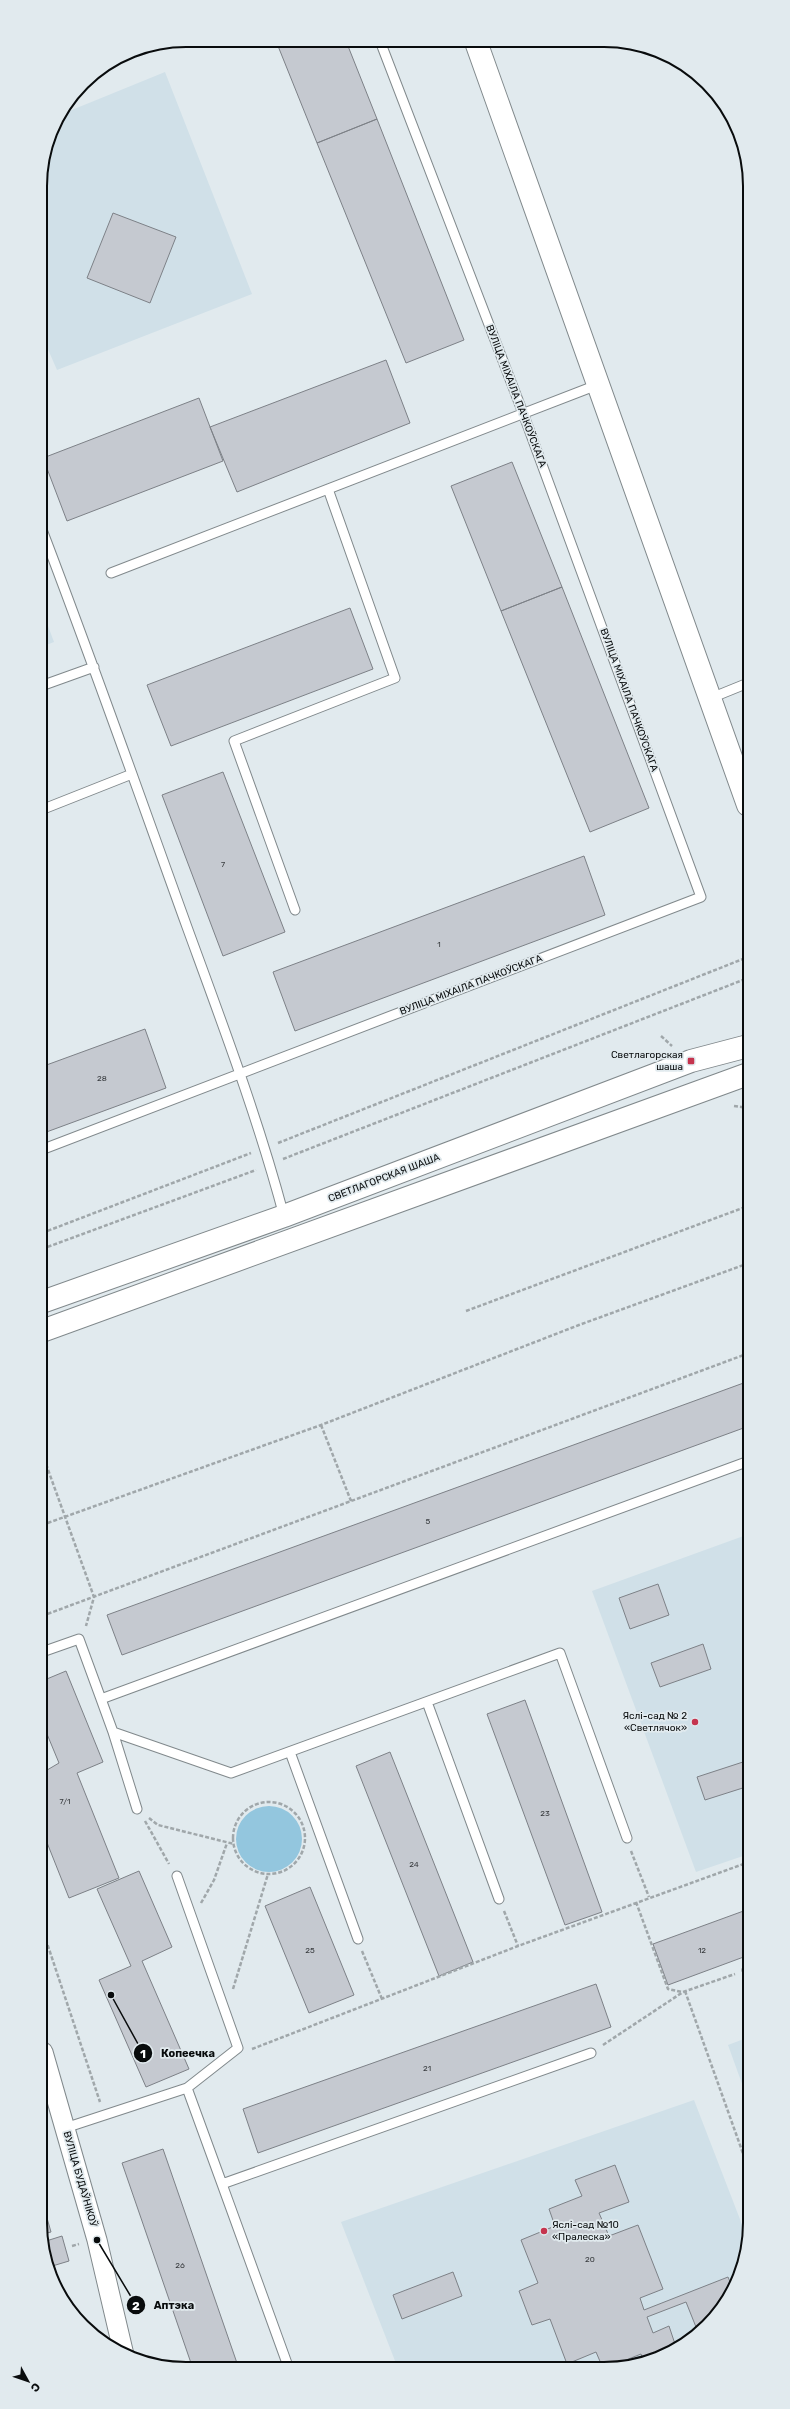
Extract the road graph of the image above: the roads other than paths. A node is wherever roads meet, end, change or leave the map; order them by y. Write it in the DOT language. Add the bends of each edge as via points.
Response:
graph roads {
  1 [pos="382,47"];
  2 [pos="478,47"];
  3 [pos="597,385"];
  4 [pos="523,413"];
  5 [pos="328,489"];
  6 [pos="47,544"];
  7 [pos="111,573"];
  8 [pos="94,667"];
  9 [pos="47,684"];
  10 [pos="743,685"];
  11 [pos="711,698"];
  12 [pos="132,774"];
  13 [pos="743,790"];
  14 [pos="47,808"];
  15 [pos="295,910"];
  16 [pos="743,1047"];
  17 [pos="240,1074"];
  18 [pos="743,1076"];
  19 [pos="47,1148"];
  20 [pos="284,1216"];
  21 [pos="47,1300"];
  22 [pos="47,1329"];
  23 [pos="743,1463"];
  24 [pos="47,1650"];
  25 [pos="101,1699"];
  26 [pos="427,1702"];
  27 [pos="113,1732"];
  28 [pos="290,1752"];
  29 [pos="137,1809"];
  30 [pos="627,1838"];
  31 [pos="177,1876"];
  32 [pos="499,1899"];
  33 [pos="358,1939"];
  34 [pos="591,2053"];
  35 [pos="47,2069"];
  36 [pos="187,2088"];
  37 [pos="65,2128"];
  38 [pos="222,2184"];
  39 [pos="122,2346"];
  40 [pos="287,2362"];
  1 -- 4 [label="lane, ВУЛІЦА МІХАІЛА ПАЧКОЎСКАГА"];
  2 -- 3 [label="main road"];
  3 -- 4 [label="lane"];
  3 -- 11 [label="main road"];
  4 -- 5 [label="lane"];
  4 -- 17 [label="lane, ВУЛІЦА МІХАІЛА ПАЧКОЎСКАГА" via="701,897"];
  5 -- 7 [label="lane"];
  5 -- 15 [label="lane" via="395,678 234,741"];
  6 -- 8 [label="lane"];
  8 -- 9 [label="lane"];
  8 -- 12 [label="lane"];
  10 -- 11 [label="lane"];
  11 -- 13 [label="main road"];
  12 -- 14 [label="lane"];
  12 -- 17 [label="lane"];
  16 -- 20 [label="main road, СВЕТЛАГОРСКАЯ ШАША" via="692,1061"];
  17 -- 19 [label="lane"];
  17 -- 20 [label="lane" via="270,1164"];
  18 -- 22 [label="main road"];
  20 -- 21 [label="main road, СВЕТЛАГОРСКАЯ ШАША"];
  23 -- 25 [label="lane"];
  24 -- 25 [label="lane" via="79,1639"];
  25 -- 27 [label="lane"];
  26 -- 28 [label="lane"];
  26 -- 30 [label="lane" via="560,1653"];
  26 -- 32 [label="lane"];
  27 -- 28 [label="lane" via="231,1773"];
  27 -- 29 [label="lane"];
  28 -- 33 [label="lane"];
  31 -- 36 [label="lane" via="238,2048"];
  34 -- 38 [label="lane"];
  35 -- 37 [label="street, ВУЛІЦА БУДАЎНІКОЎ"];
  36 -- 37 [label="lane"];
  36 -- 38 [label="lane"];
  37 -- 39 [label="street, ВУЛІЦА БУДАЎНІКОЎ" via="97,2240"];
  38 -- 40 [label="lane"];
}
